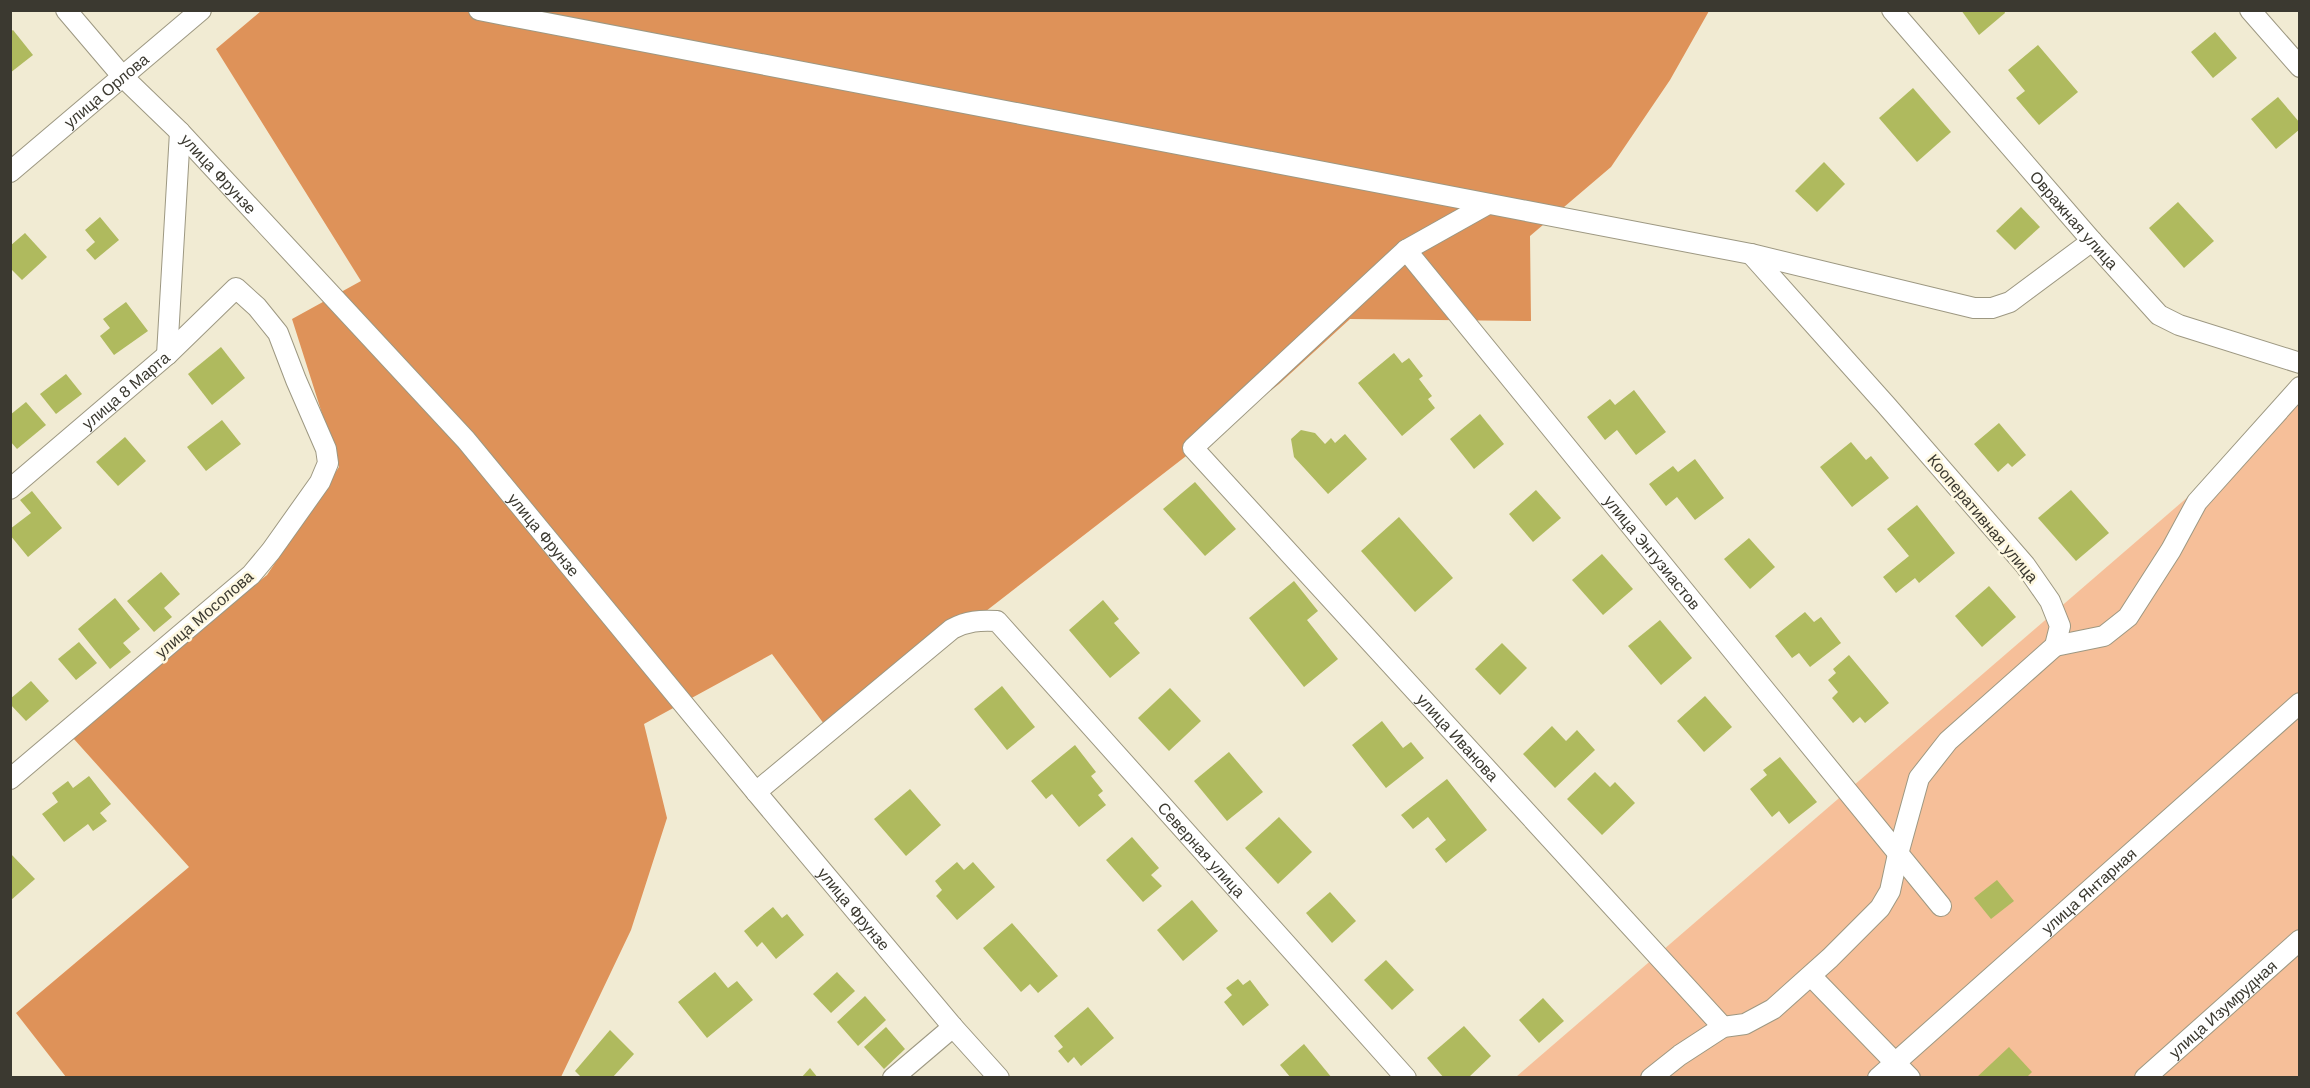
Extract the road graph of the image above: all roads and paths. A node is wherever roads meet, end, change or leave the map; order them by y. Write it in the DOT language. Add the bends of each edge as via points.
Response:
graph roads {
  1 [pos="66,10"];
  2 [pos="201,10"];
  3 [pos="479,10"];
  4 [pos="1892,10"];
  5 [pos="2250,10"];
  6 [pos="2300,67"];
  7 [pos="123,77"];
  8 [pos="180,132"];
  9 [pos="10,172"];
  10 [pos="1488,204"];
  11 [pos="2092,241"];
  12 [pos="1406,250"];
  13 [pos="1751,254"];
  14 [pos="237,288"];
  15 [pos="167,355"];
  16 [pos="2300,363"];
  17 [pos="2300,387"];
  18 [pos="10,489"];
  19 [pos="2055,646"];
  20 [pos="2300,703"];
  21 [pos="10,779"];
  22 [pos="756,792"];
  23 [pos="1898,854"];
  24 [pos="1941,906"];
  25 [pos="2300,940"];
  26 [pos="1811,976"];
  27 [pos="952,1027"];
  28 [pos="1723,1027"];
  29 [pos="1895,1062"];
  30 [pos="893,1077"];
  31 [pos="999,1077"];
  32 [pos="1406,1077"];
  33 [pos="1651,1077"];
  34 [pos="1878,1077"];
  35 [pos="1910,1077"];
  36 [pos="2145,1077"];
  1 -- 7 [label="street, улица Фрунзе"];
  2 -- 7 [label="street, улица Орлова"];
  3 -- 10 [label="street"];
  4 -- 11 [label="street, Овражная улица"];
  5 -- 6 [label="street"];
  7 -- 8 [label="street, улица Фрунзе"];
  7 -- 9 [label="street, улица Орлова"];
  8 -- 15 [label="street"];
  8 -- 22 [label="street, улица Фрунзе" via="466,440"];
  10 -- 12 [label="street"];
  10 -- 13 [label="street"];
  11 -- 13 [label="street" via="2010,302 1992,308 1974,308"];
  11 -- 16 [label="street, Овражная улица" via="2159,315 2178,325"];
  12 -- 23 [label="street, улица Энтузиастов"];
  12 -- 28 [label="street, улица Иванова" via="1193,448"];
  13 -- 19 [label="street, Кооперативная улица" via="2025,565 2050,601 2060,626"];
  14 -- 15 [label="street, улица 8 Марта"];
  14 -- 21 [label="street, улица Мосолова" via="278,333 326,449 328,463 320,482 251,575"];
  15 -- 18 [label="street, улица 8 Марта"];
  17 -- 19 [label="street" via="2197,502 2128,617 2104,636"];
  19 -- 23 [label="street" via="1948,741 1919,778"];
  20 -- 29 [label="street, улица Янтарная"];
  22 -- 27 [label="street, улица Фрунзе"];
  22 -- 32 [label="street, Северная улица" via="952,629 964,623 997,621"];
  23 -- 24 [label="street, улица Энтузиастов"];
  23 -- 26 [label="street" via="1890,891 1880,908"];
  25 -- 36 [label="street, улица Изумрудная"];
  26 -- 28 [label="street" via="1773,1009 1745,1024"];
  26 -- 29 [label="street"];
  27 -- 30 [label="street"];
  27 -- 31 [label="street, улица Фрунзе"];
  28 -- 33 [label="street"];
  29 -- 34 [label="street, улица Янтарная"];
  29 -- 35 [label="street"];
}
